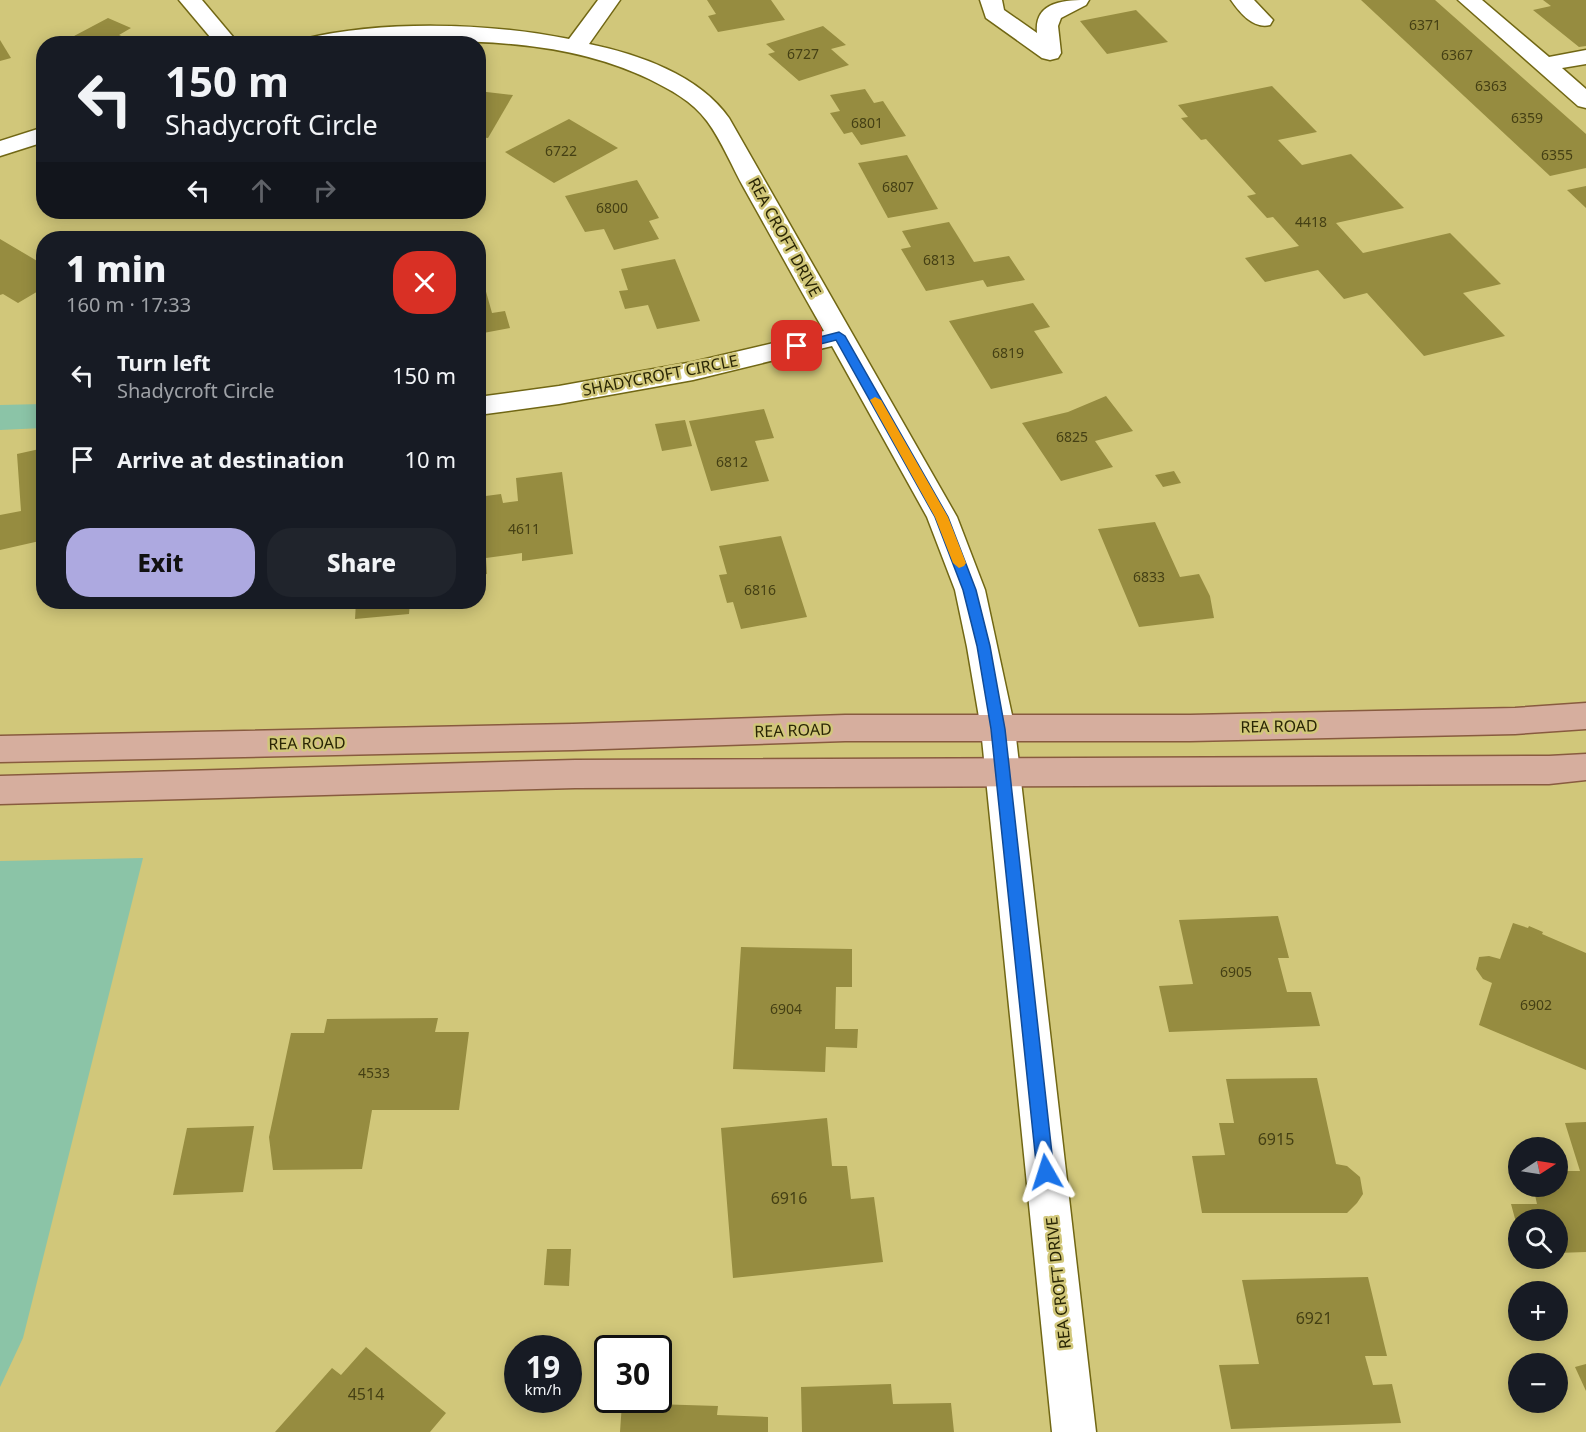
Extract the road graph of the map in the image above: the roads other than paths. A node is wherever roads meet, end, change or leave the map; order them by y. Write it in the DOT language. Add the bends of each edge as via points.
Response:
graph roads {
  1 [pos="190,0"];
  2 [pos="609,0"];
  3 [pos="991,0"];
  4 [pos="1078,0"];
  5 [pos="1242,0"];
  6 [pos="1469,0"];
  7 [pos="1262,20"];
  8 [pos="221,36"];
  9 [pos="373,36"];
  10 [pos="480,36"];
  11 [pos="486,36"];
  12 [pos="574,48"];
  13 [pos="1586,57"];
  14 [pos="1544,65"];
  15 [pos="1586,101"];
  16 [pos="36,137"];
  17 [pos="0,149"];
  18 [pos="839,336"];
  19 [pos="486,405"];
  20 [pos="1586,716"];
  21 [pos="998,729"];
  22 [pos="0,749"];
  23 [pos="1586,767"];
  24 [pos="1002,772"];
  25 [pos="0,790"];
  26 [pos="1074,1432"];
  1 -- 8 [label="street"];
  2 -- 12 [label="street"];
  3 -- 4 [label="street" via="994,13 1050,53 1047,27 1051,14"];
  5 -- 7 [label="street"];
  6 -- 14 [label="street"];
  9 -- 10 [label="street, REA CROFT DRIVE"];
  11 -- 12 [label="street, REA CROFT DRIVE"];
  12 -- 18 [label="street, REA CROFT DRIVE" via="647,68 695,95 717,118"];
  13 -- 14 [label="street"];
  14 -- 15 [label="street"];
  16 -- 17 [label="street"];
  18 -- 19 [label="street, SHADYCROFT CIRCLE" via="693,371"];
  18 -- 21 [label="street, REA CROFT DRIVE" via="942,517 970,590"];
  20 -- 21 [label="main road, REA ROAD" via="1515,721"];
  21 -- 22 [label="main road, REA ROAD" via="845,728"];
  21 -- 24 [label="street, REA CROFT DRIVE"];
  23 -- 24 [label="main road"];
  24 -- 25 [label="main road" via="575,774"];
  24 -- 26 [label="street, REA CROFT DRIVE"];
}
